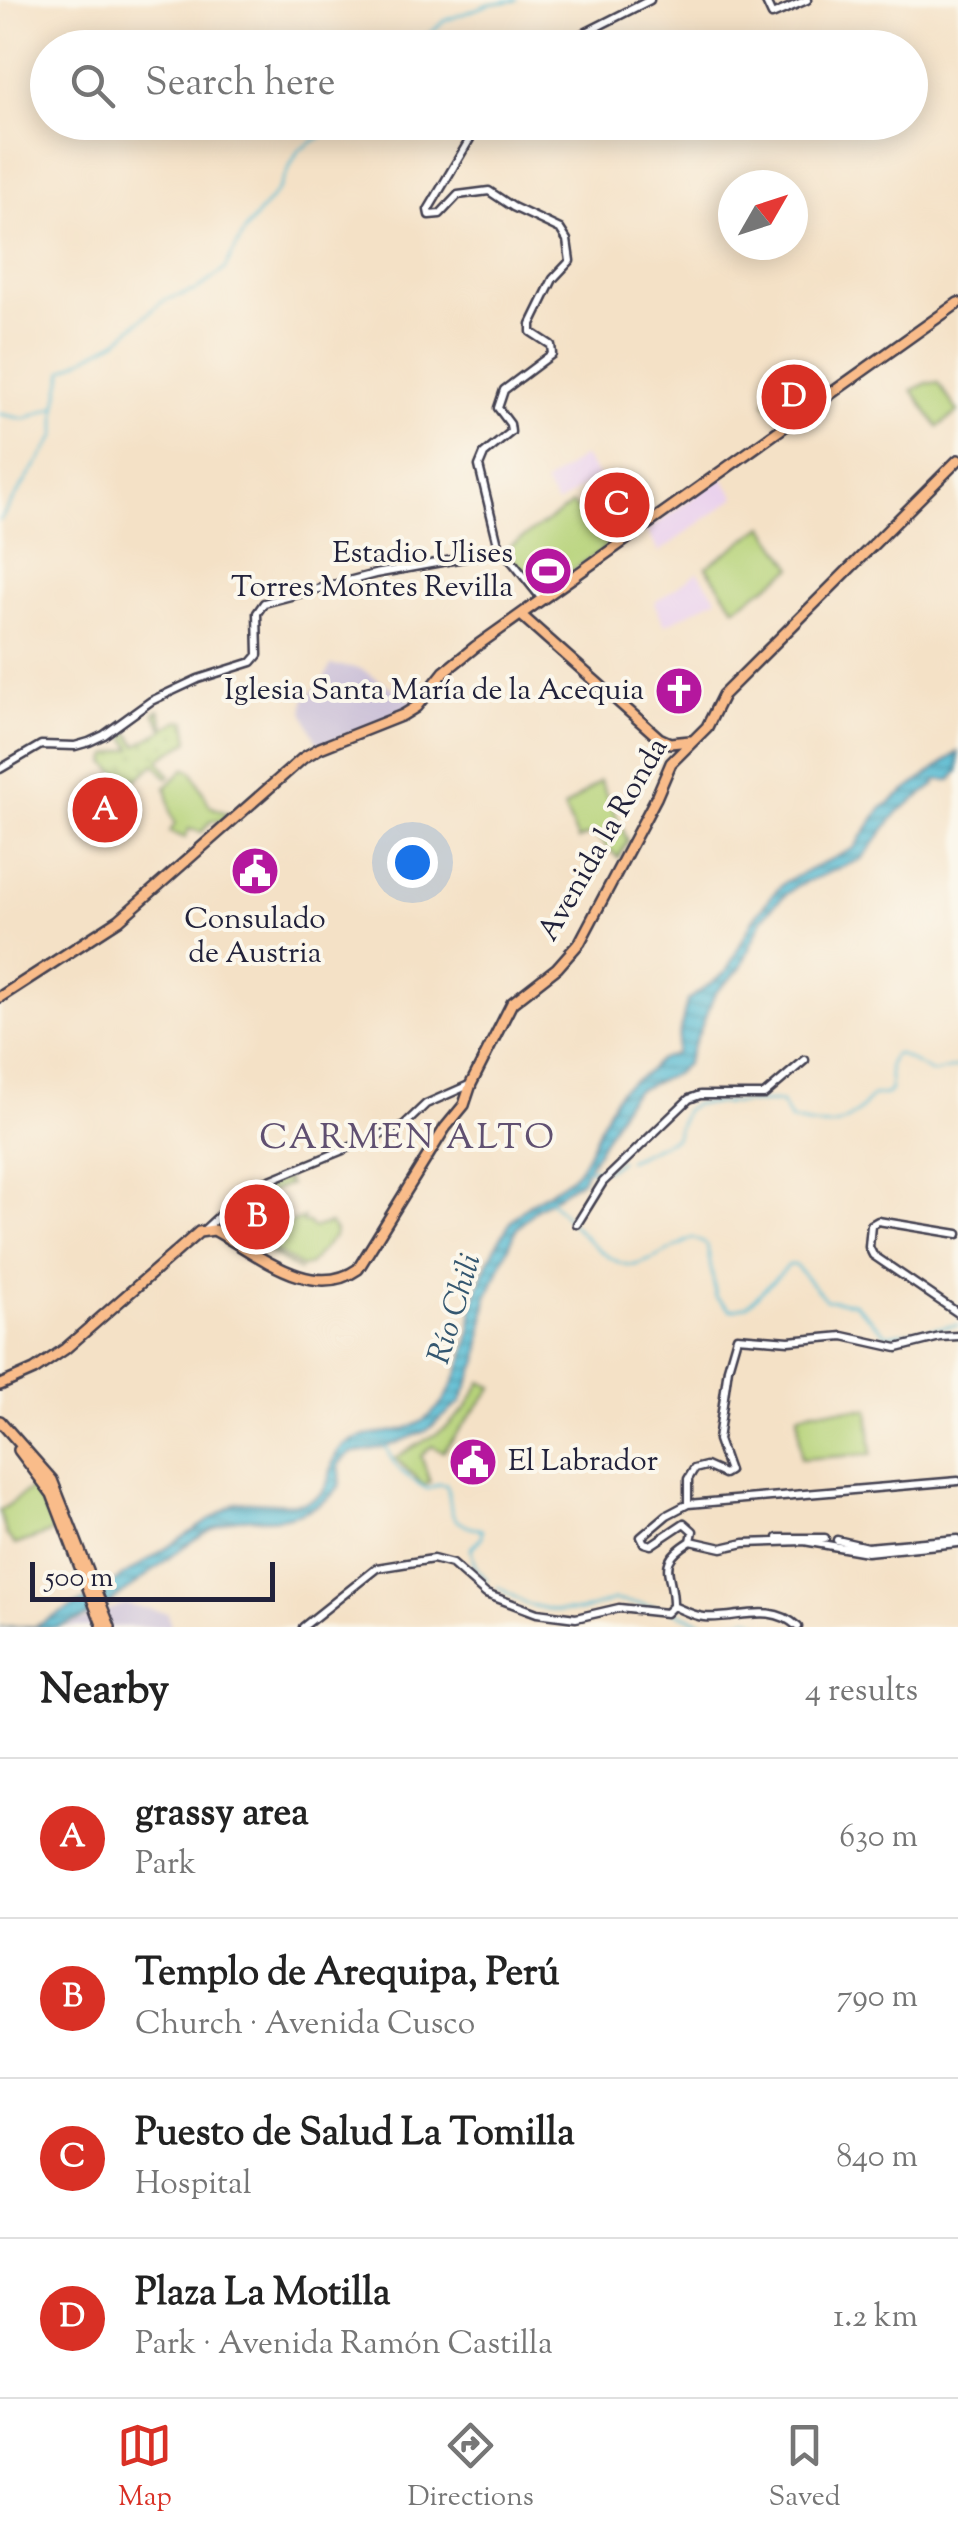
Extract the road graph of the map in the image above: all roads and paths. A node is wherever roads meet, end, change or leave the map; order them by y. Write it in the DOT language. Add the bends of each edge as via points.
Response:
graph roads {
  1 [pos="650,0"];
  2 [pos="765,0"];
  3 [pos="807,0"];
  4 [pos="591,30"];
  5 [pos="469,140"];
  6 [pos="958,303"];
  7 [pos="958,463"];
  8 [pos="500,547"];
  9 [pos="542,600"];
  10 [pos="521,615"];
  11 [pos="685,744"];
  12 [pos="0,770"];
  13 [pos="0,997"];
  14 [pos="805,1060"];
  15 [pos="463,1093"];
  16 [pos="577,1224"];
  17 [pos="211,1226"];
  18 [pos="958,1234"];
  19 [pos="958,1313"];
  20 [pos="958,1336"];
  21 [pos="3,1385"];
  22 [pos="0,1425"];
  23 [pos="958,1481"];
  24 [pos="688,1504"];
  25 [pos="691,1541"];
  26 [pos="958,1541"];
  27 [pos="670,1610"];
  28 [pos="107,1627"];
  29 [pos="303,1627"];
  30 [pos="798,1627"];
  1 -- 4 [label="street"];
  2 -- 3 [label="street" via="772,16"];
  5 -- 8 [label="street" via="429,215 440,214 458,195 488,191 558,228 570,258 531,324 552,356 501,394 498,408 511,432 482,458 480,474"];
  6 -- 9 [label="main road"];
  7 -- 11 [label="main road, Avenida la Ronda" via="723,695 707,727"];
  8 -- 9 [label="street"];
  8 -- 12 [label="street" via="264,603 252,662 150,701 88,742 41,745"];
  9 -- 10 [label="main road"];
  10 -- 11 [label="main road" via="658,738"];
  10 -- 13 [label="main road" via="454,664 416,707 303,758 120,920"];
  11 -- 15 [label="main road, Avenida la Ronda" via="585,935 557,968 512,1002"];
  14 -- 16 [label="street" via="764,1095 689,1099 603,1182"];
  15 -- 17 [label="street" via="426,1104 404,1126 248,1188"];
  15 -- 17 [label="main road, Avenida la Ronda" via="464,1105 350,1275 308,1280"];
  17 -- 21 [label="main road" via="66,1349"];
  18 -- 19 [label="street" via="878,1221 868,1244 873,1255"];
  20 -- 24 [label="street" via="896,1348 843,1336 789,1342 737,1337 718,1440 729,1471 694,1469"];
  22 -- 28 [label="main road" via="36,1464 52,1494"];
  23 -- 24 [label="street"];
  24 -- 25 [label="street" via="641,1537 651,1545 684,1523 693,1530"];
  25 -- 26 [label="street" via="722,1548 804,1540 867,1552"];
  25 -- 27 [label="street" via="668,1562"];
  27 -- 29 [label="street" via="619,1608 567,1618 527,1611 481,1591 441,1560 398,1562 370,1572"];
  27 -- 30 [label="street" via="706,1618 763,1612"];
}
